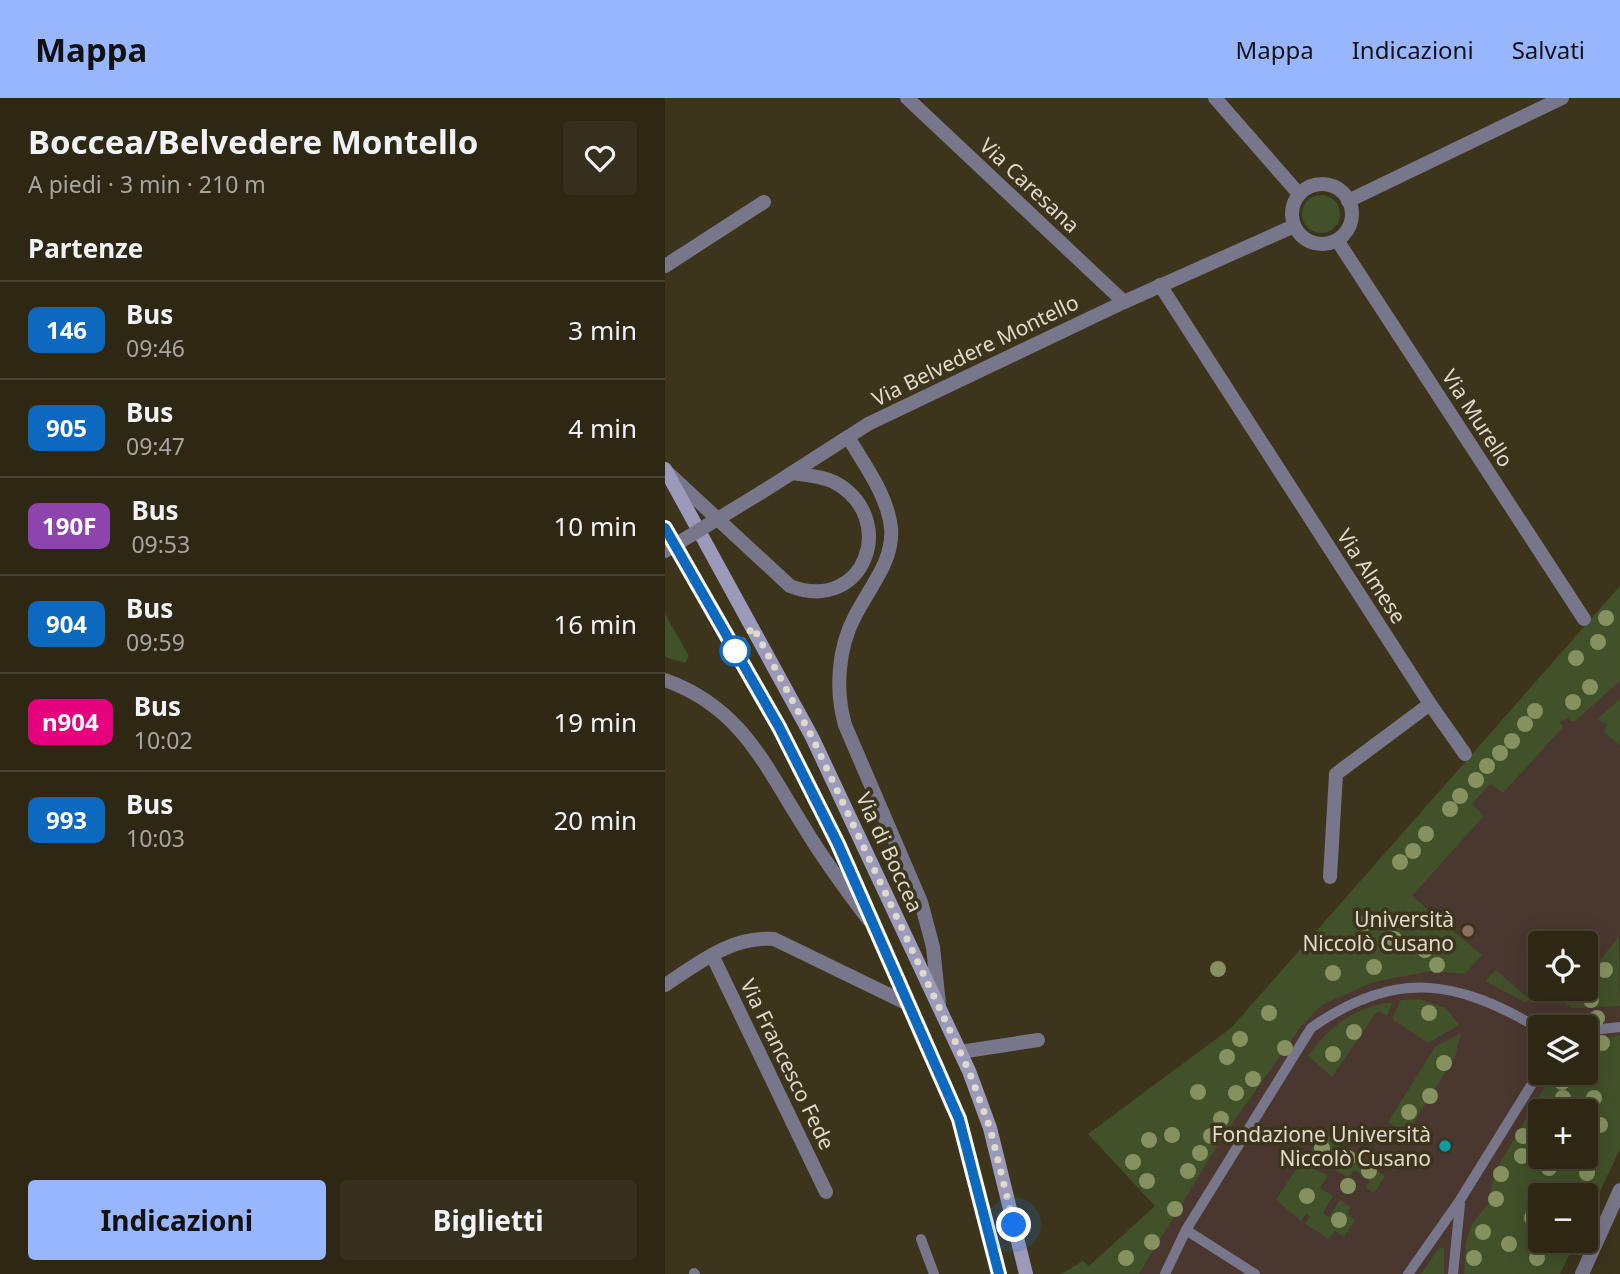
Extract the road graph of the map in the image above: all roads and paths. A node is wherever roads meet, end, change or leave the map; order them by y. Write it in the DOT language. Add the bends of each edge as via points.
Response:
graph roads {
  1 [pos="907,98"];
  2 [pos="1215,98"];
  3 [pos="1562,98"];
  4 [pos="1299,194"];
  5 [pos="1348,201"];
  6 [pos="764,202"];
  7 [pos="1294,226"];
  8 [pos="1337,240"];
  9 [pos="665,266"];
  10 [pos="1160,285"];
  11 [pos="1124,302"];
  12 [pos="848,437"];
  13 [pos="665,469"];
  14 [pos="792,473"];
  15 [pos="665,528"];
  16 [pos="665,551"];
  17 [pos="1584,619"];
  18 [pos="665,680"];
  19 [pos="1430,704"];
  20 [pos="1465,754"];
  21 [pos="1330,877"];
  22 [pos="871,923"];
  23 [pos="712,955"];
  24 [pos="665,985"];
  25 [pos="908,1004"];
  26 [pos="940,1006"];
  27 [pos="1528,1022"];
  28 [pos="1620,1027"];
  29 [pos="1598,1030"];
  30 [pos="1038,1040"];
  31 [pos="960,1052"];
  32 [pos="1531,1085"];
  33 [pos="1620,1190"];
  34 [pos="826,1192"];
  35 [pos="1460,1200"];
  36 [pos="1186,1230"];
  37 [pos="921,1239"];
  38 [pos="934,1274"];
  39 [pos="999,1274"];
  40 [pos="1026,1274"];
  41 [pos="1165,1274"];
  42 [pos="1255,1274"];
  43 [pos="1408,1274"];
  44 [pos="1453,1274"];
  45 [pos="1582,1274"];
  1 -- 11 [label="street, Via Caresana"];
  2 -- 4 [label="street"];
  3 -- 5 [label="street"];
  4 -- 5 [label="street" via="1326,185 1343,193"];
  4 -- 7 [label="street" via="1292,209"];
  5 -- 8 [label="street" via="1349,227"];
  6 -- 9 [label="street"];
  7 -- 8 [label="street" via="1317,244"];
  7 -- 10 [label="street, Via Belvedere Montello"];
  8 -- 17 [label="street, Via Murello"];
  10 -- 11 [label="street, Via Belvedere Montello"];
  10 -- 19 [label="street, Via Almese"];
  11 -- 12 [label="street, Via Belvedere Montello"];
  12 -- 14 [label="street, Via Belvedere Montello"];
  12 -- 26 [label="street" via="884,501 891,533 886,560 844,642 840,705 921,902 933,947"];
  13 -- 14 [label="street" via="790,586 808,591 836,588 852,580 865,559 869,541 864,512 852,495 832,481"];
  13 -- 26 [label="main road, Via di Boccea" via="812,737"];
  14 -- 16 [label="street, Via Belvedere Montello, bridge"];
  15 -- 22 [label="main road, Via di Boccea" via="785,738"];
  18 -- 22 [label="street" via="699,696 742,729"];
  19 -- 20 [label="street, Via Almese"];
  19 -- 21 [label="street" via="1336,774"];
  22 -- 25 [label="main road, Via di Boccea"];
  23 -- 24 [label="street"];
  23 -- 25 [label="street" via="744,940 774,939"];
  23 -- 34 [label="street, Via Francesco Fede"];
  25 -- 39 [label="main road, Via di Boccea" via="959,1119"];
  26 -- 31 [label="main road, Via di Boccea"];
  27 -- 36 [label="lane" via="1462,991 1431,986 1380,994 1334,1012 1311,1028"];
  28 -- 29 [label="lane"];
  30 -- 31 [label="street"];
  31 -- 40 [label="main road, Via di Boccea" via="990,1128"];
  32 -- 35 [label="lane"];
  33 -- 45 [label="street"];
  35 -- 43 [label="lane"];
  35 -- 44 [label="lane"];
  36 -- 41 [label="lane"];
  36 -- 42 [label="lane"];
  37 -- 38 [label="lane"];
}
